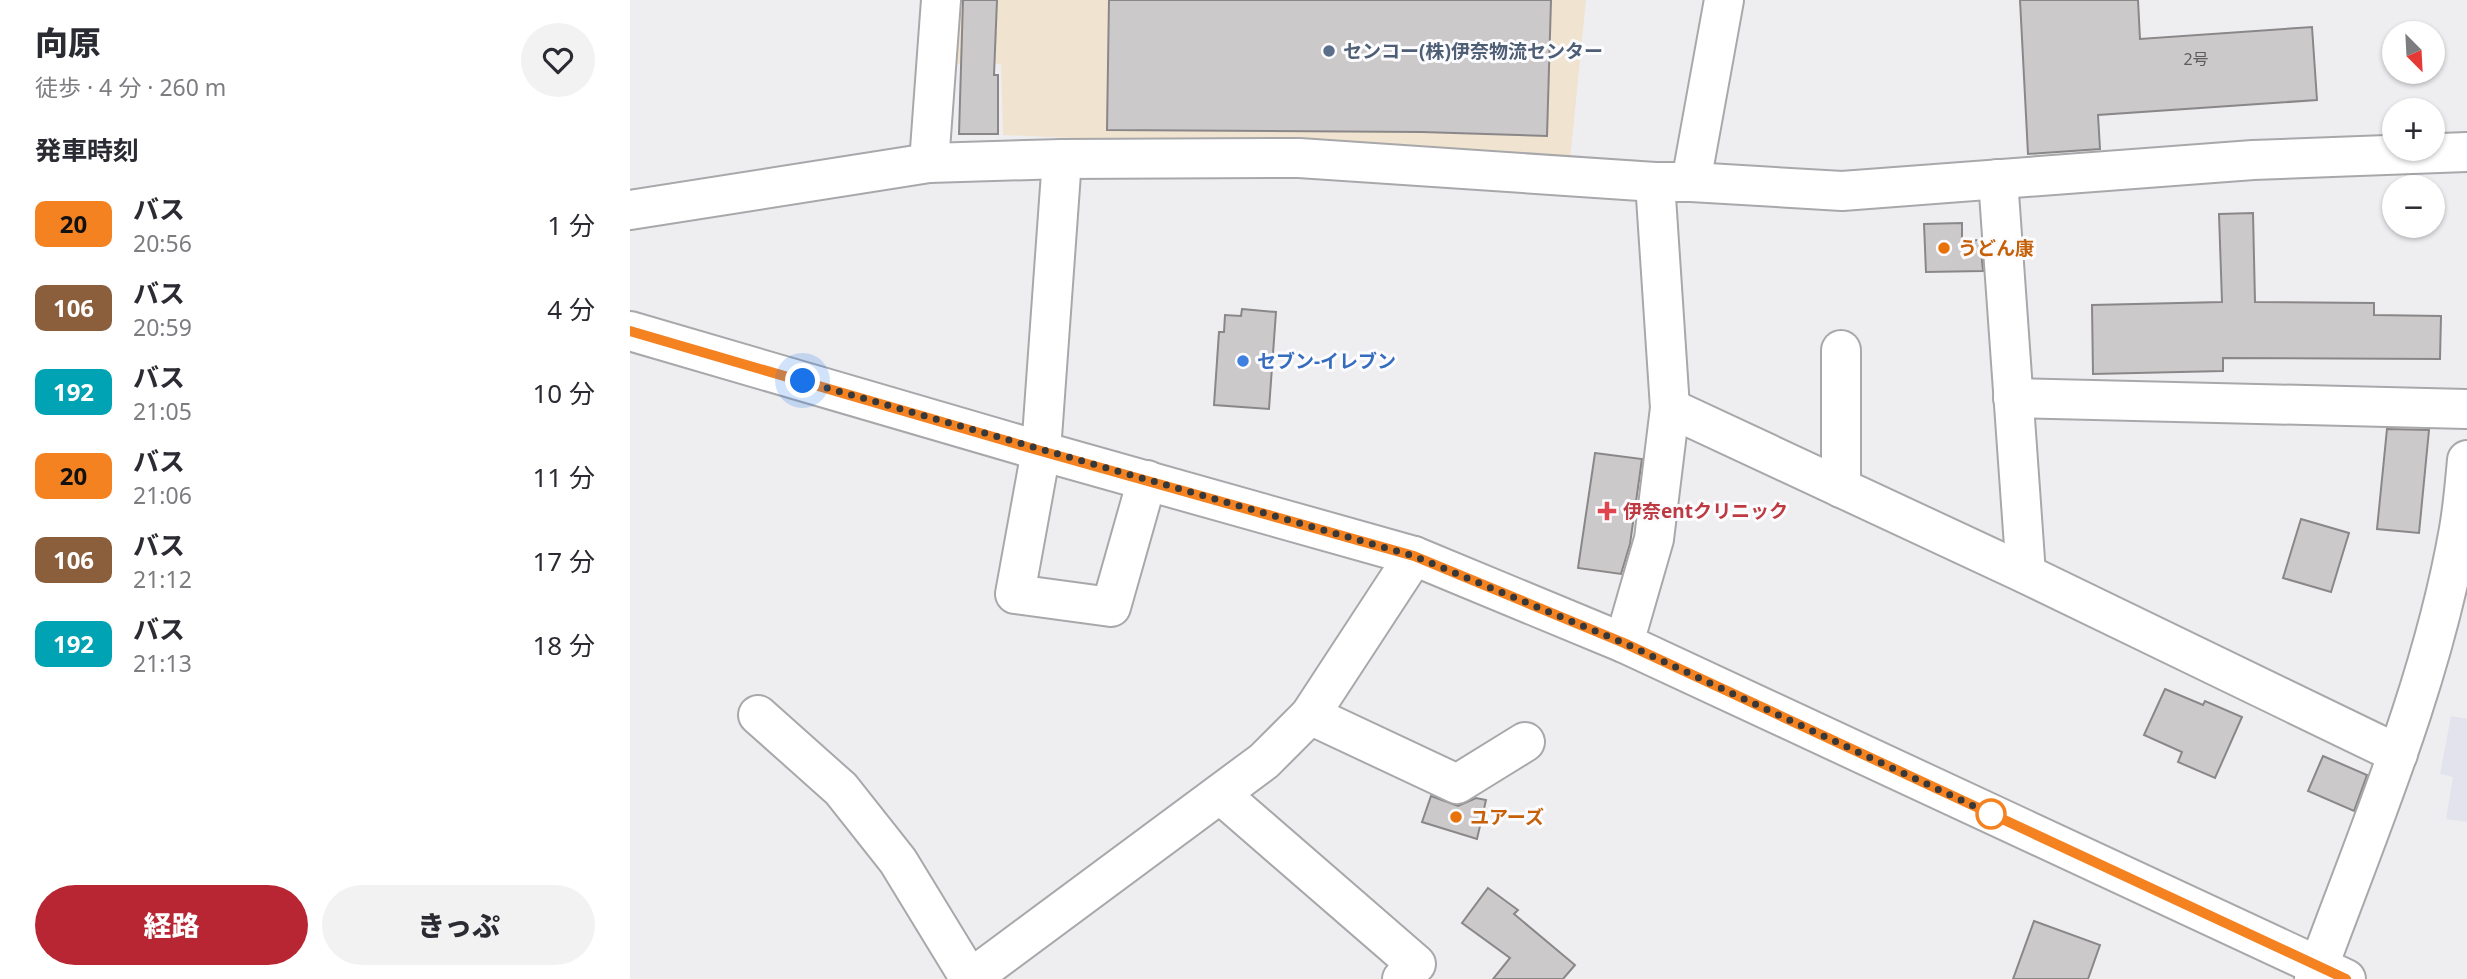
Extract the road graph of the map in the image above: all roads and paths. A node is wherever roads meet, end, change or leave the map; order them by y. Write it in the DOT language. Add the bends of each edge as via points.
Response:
graph roads {
  1 [pos="941,0"];
  2 [pos="1724,0"];
  3 [pos="2467,152"];
  4 [pos="1062,159"];
  5 [pos="929,163"];
  6 [pos="1998,179"];
  7 [pos="1673,182"];
  8 [pos="635,214"];
  9 [pos="635,329"];
  10 [pos="1841,350"];
  11 [pos="2013,398"];
  12 [pos="1670,408"];
  13 [pos="2467,409"];
  14 [pos="1041,451"];
  15 [pos="2467,460"];
  16 [pos="1147,480"];
  17 [pos="1841,488"];
  18 [pos="1414,556"];
  19 [pos="2026,574"];
  20 [pos="2453,620"];
  21 [pos="1624,643"];
  22 [pos="758,715"];
  23 [pos="1310,715"];
  24 [pos="1525,742"];
  25 [pos="2398,754"];
  26 [pos="1220,794"];
  27 [pos="2326,975"];
  28 [pos="970,979"];
  29 [pos="1402,979"];
  1 -- 5 [label="street"];
  2 -- 7 [label="street"];
  3 -- 6 [label="street" via="2253,160"];
  4 -- 5 [label="street"];
  4 -- 7 [label="street" via="1298,158"];
  4 -- 14 [label="street"];
  5 -- 8 [label="street"];
  6 -- 7 [label="street" via="1842,191"];
  6 -- 11 [label="street"];
  7 -- 12 [label="street"];
  9 -- 14 [label="street"];
  10 -- 17 [label="street"];
  11 -- 13 [label="street"];
  11 -- 19 [label="street"];
  12 -- 17 [label="street"];
  12 -- 21 [label="street" via="1654,539"];
  14 -- 16 [label="street"];
  14 -- 16 [label="street" via="1015,594 1111,607"];
  15 -- 20 [label="street"];
  16 -- 18 [label="street"];
  17 -- 19 [label="street"];
  18 -- 21 [label="street"];
  18 -- 23 [label="street"];
  19 -- 25 [label="street"];
  20 -- 25 [label="street"];
  21 -- 27 [label="street"];
  22 -- 28 [label="street" via="841,789 898,861"];
  23 -- 24 [label="street" via="1457,784"];
  23 -- 26 [label="street" via="1264,761"];
  25 -- 27 [label="street"];
  26 -- 28 [label="street"];
  26 -- 29 [label="street" via="1416,964"];
}
